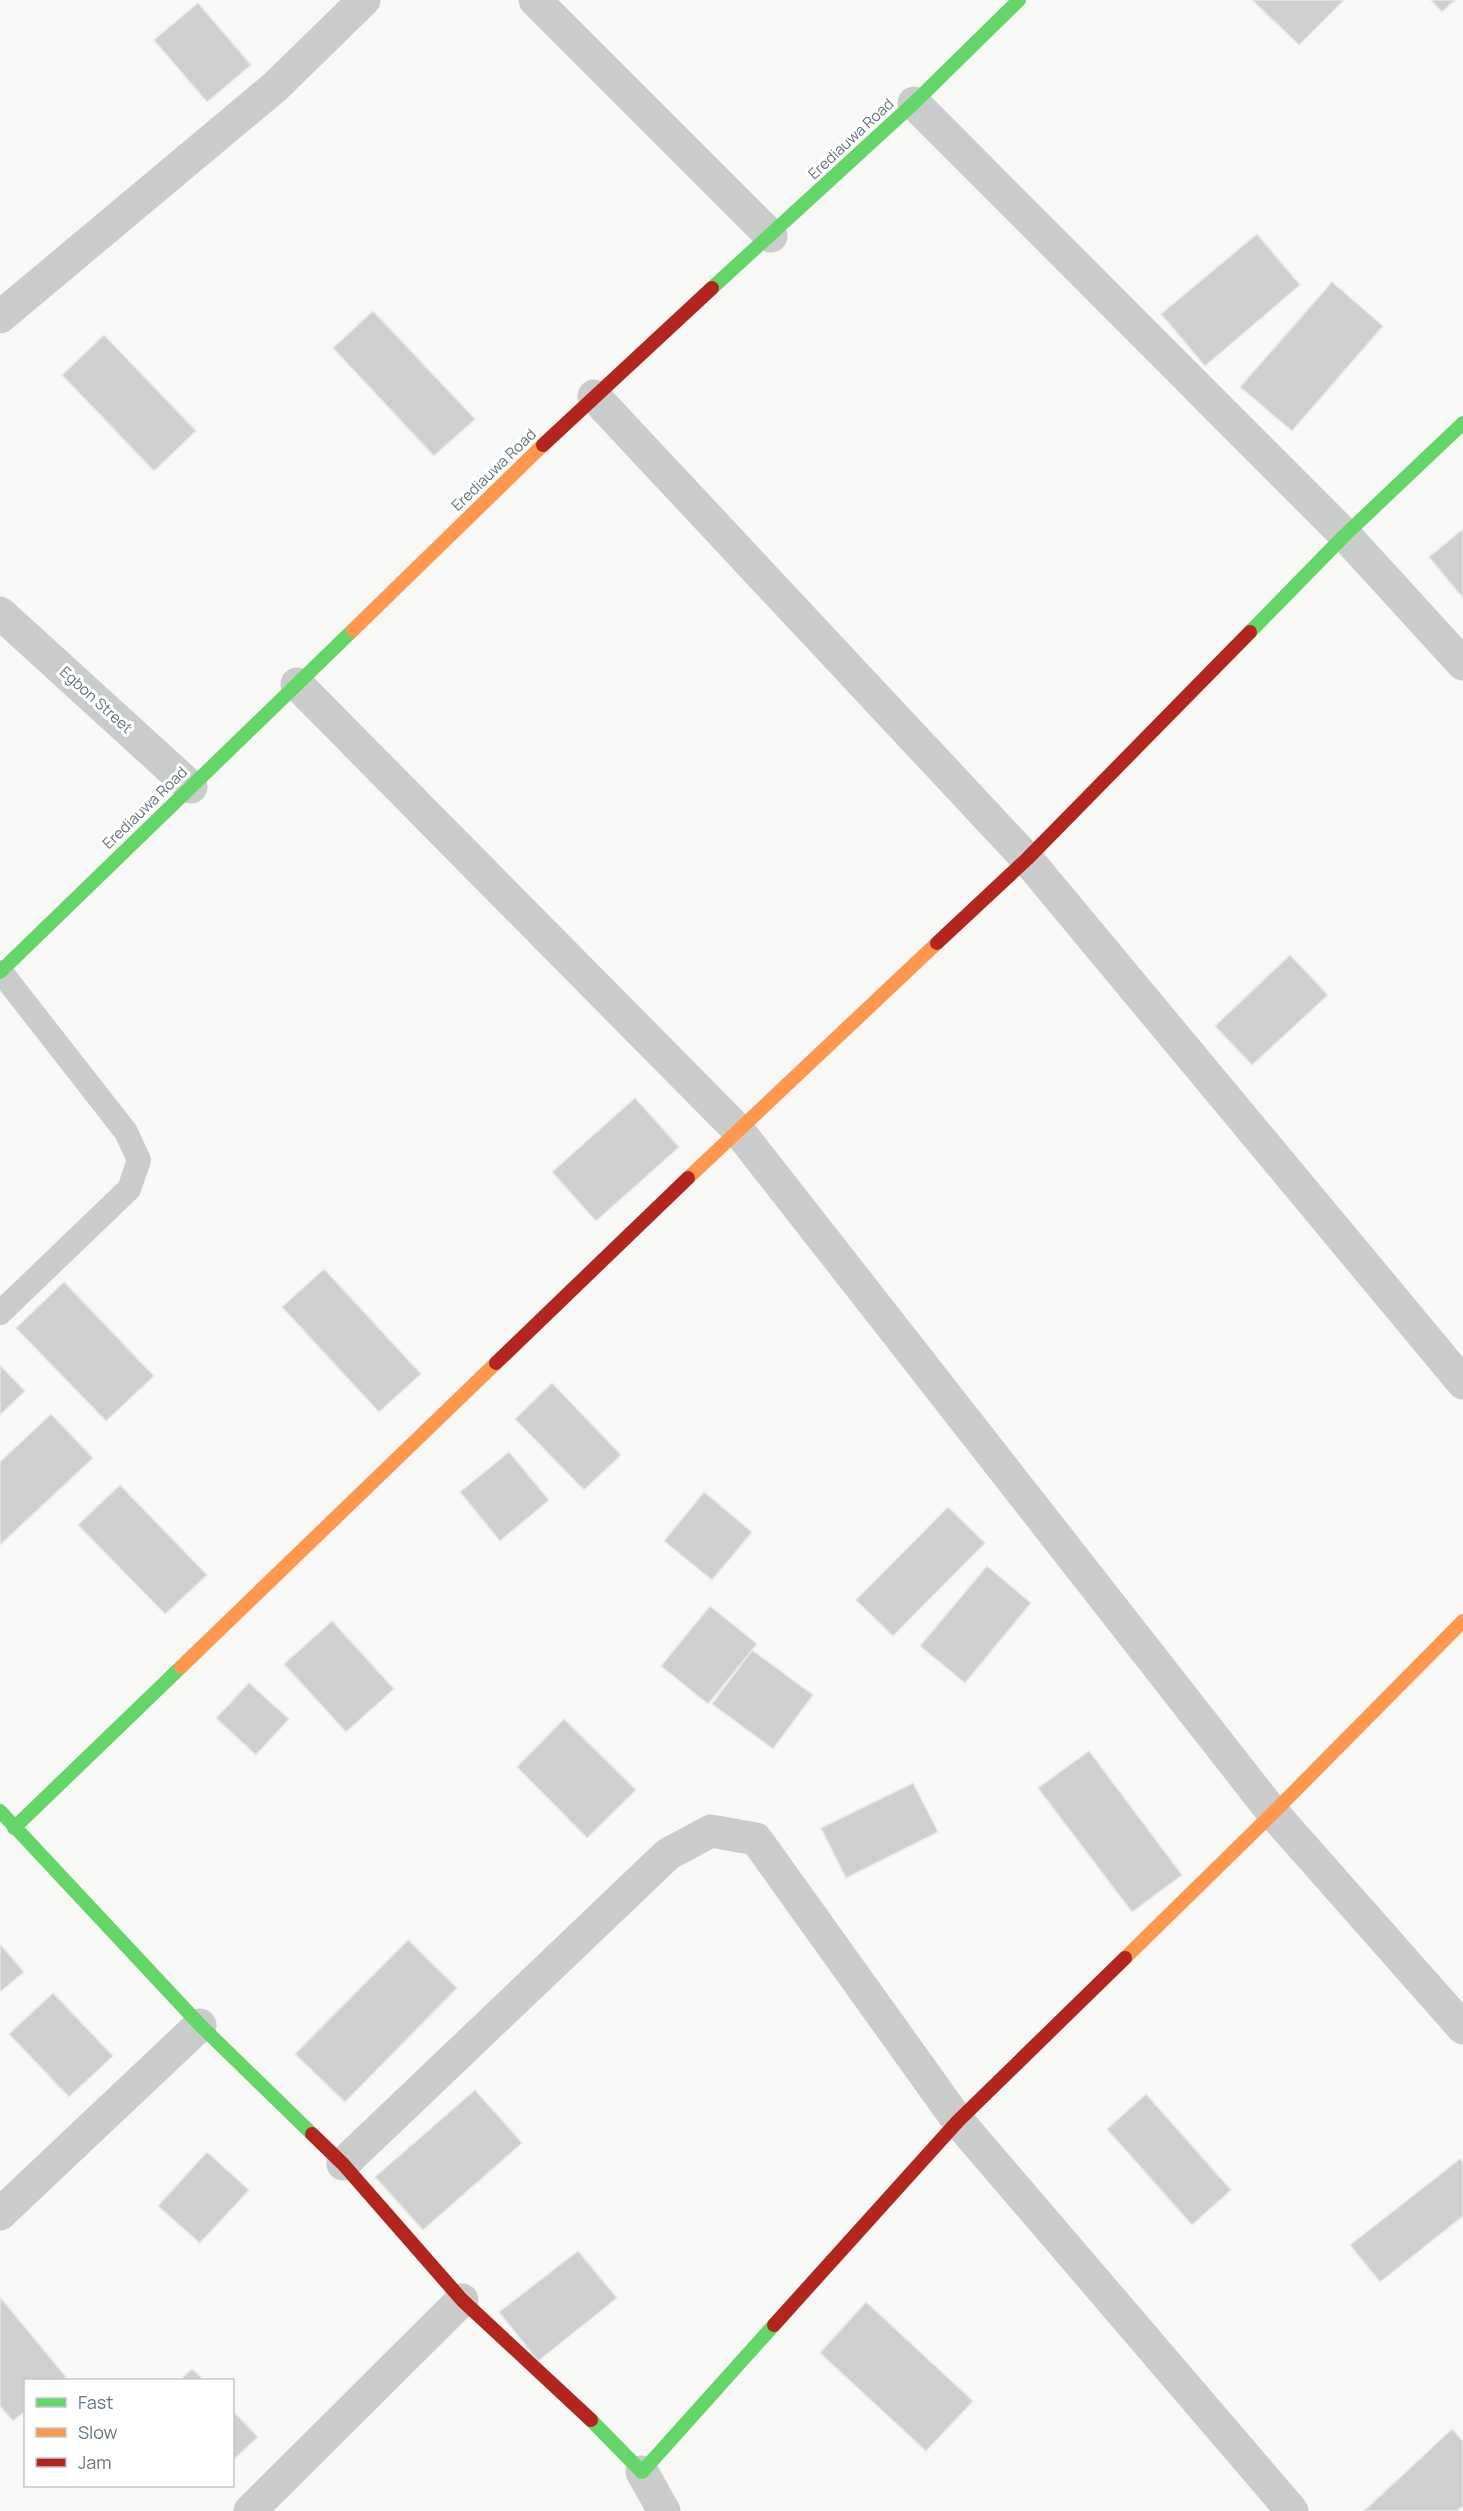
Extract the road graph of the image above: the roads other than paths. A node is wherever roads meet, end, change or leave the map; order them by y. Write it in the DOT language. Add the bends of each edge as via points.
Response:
graph roads {
  1 [pos="364,0"];
  2 [pos="535,0"];
  3 [pos="1019,0"];
  4 [pos="914,103"];
  5 [pos="771,236"];
  6 [pos="0,317"];
  7 [pos="594,396"];
  8 [pos="1463,423"];
  9 [pos="1345,535"];
  10 [pos="0,613"];
  11 [pos="1463,664"];
  12 [pos="297,684"];
  13 [pos="191,787"];
  14 [pos="1027,859"];
  15 [pos="0,972"];
  16 [pos="738,1130"];
  17 [pos="0,1313"];
  18 [pos="1463,1383"];
  19 [pos="1463,1621"];
  20 [pos="0,1811"];
  21 [pos="1273,1813"];
  22 [pos="14,1828"];
  23 [pos="200,2025"];
  24 [pos="1463,2028"];
  25 [pos="958,2121"];
  26 [pos="343,2164"];
  27 [pos="0,2214"];
  28 [pos="462,2300"];
  29 [pos="642,2472"];
  30 [pos="250,2511"];
  31 [pos="664,2511"];
  32 [pos="1292,2511"];
  1 -- 6 [label="street" via="276,86"];
  2 -- 5 [label="street"];
  3 -- 4 [label="street, Erediauwa Road"];
  4 -- 5 [label="street, Erediauwa Road"];
  4 -- 9 [label="street"];
  5 -- 7 [label="street, Erediauwa Road"];
  7 -- 12 [label="street, Erediauwa Road"];
  7 -- 14 [label="street"];
  8 -- 9 [label="street"];
  9 -- 11 [label="street"];
  9 -- 14 [label="street"];
  10 -- 13 [label="street, Egbon Street"];
  12 -- 13 [label="street, Erediauwa Road"];
  12 -- 16 [label="street"];
  13 -- 15 [label="street, Erediauwa Road"];
  14 -- 16 [label="street"];
  14 -- 18 [label="street"];
  15 -- 17 [label="lane" via="126,1132 139,1160 129,1189"];
  16 -- 21 [label="street"];
  16 -- 22 [label="street"];
  19 -- 21 [label="street"];
  20 -- 22 [label="street"];
  21 -- 24 [label="street"];
  21 -- 25 [label="street"];
  22 -- 23 [label="street"];
  23 -- 26 [label="street"];
  23 -- 27 [label="street"];
  25 -- 26 [label="street" via="756,1839 711,1831 668,1854"];
  25 -- 29 [label="street"];
  25 -- 32 [label="street"];
  26 -- 28 [label="street"];
  28 -- 29 [label="street"];
  28 -- 30 [label="street"];
  29 -- 31 [label="street"];
}
